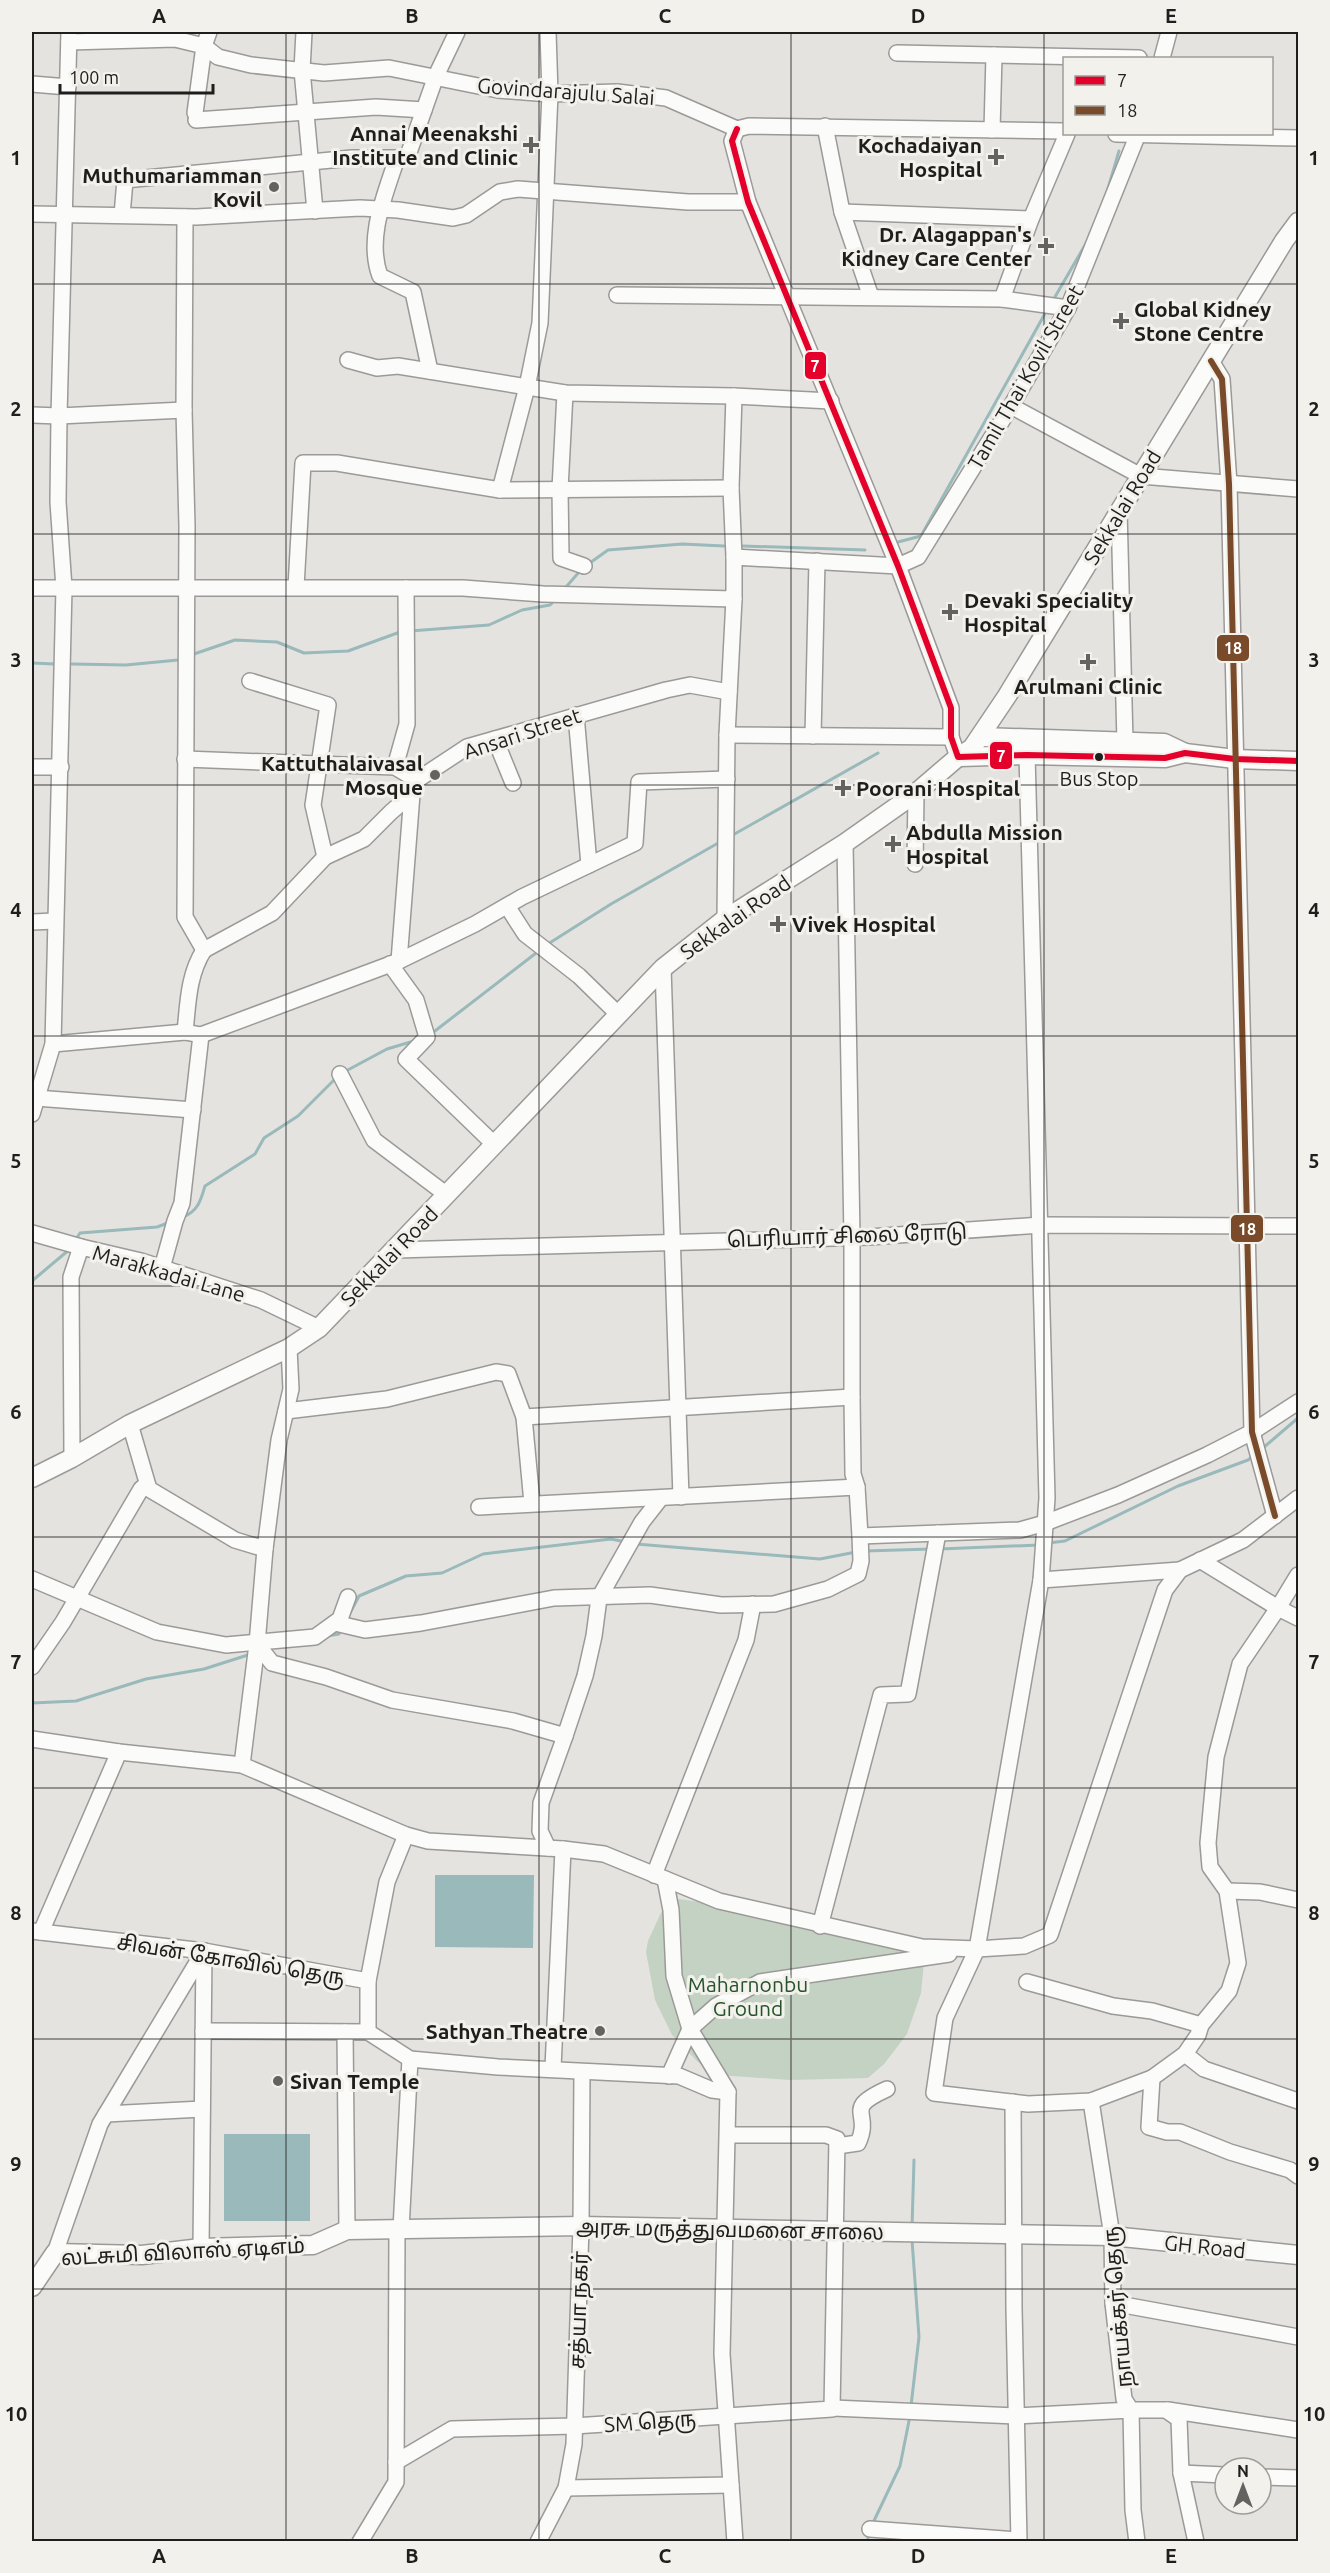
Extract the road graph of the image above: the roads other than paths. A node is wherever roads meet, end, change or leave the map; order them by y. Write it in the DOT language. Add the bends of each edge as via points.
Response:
graph roads {
  1 [pos="304,32"];
  2 [pos="457,32"];
  3 [pos="548,32"];
  4 [pos="1169,32"];
  5 [pos="69,37"];
  6 [pos="206,39"];
  7 [pos="897,53"];
  8 [pos="994,55"];
  9 [pos="1091,57"];
  10 [pos="1161,57"];
  11 [pos="302,70"];
  12 [pos="436,76"];
  13 [pos="32,84"];
  14 [pos="68,87"];
  15 [pos="550,94"];
  16 [pos="424,110"];
  17 [pos="306,112"];
  18 [pos="825,126"];
  19 [pos="737,129"];
  20 [pos="992,130"];
  21 [pos="1063,132"];
  22 [pos="1065,135"];
  23 [pos="1138,135"];
  24 [pos="1178,135"];
  25 [pos="1299,138"];
  26 [pos="397,158"];
  27 [pos="310,162"];
  28 [pos="548,191"];
  29 [pos="748,202"];
  30 [pos="380,209"];
  31 [pos="315,211"];
  32 [pos="842,212"];
  33 [pos="32,214"];
  34 [pos="64,214"];
  35 [pos="122,215"];
  36 [pos="185,216"];
  37 [pos="1031,219"];
  38 [pos="1299,222"];
  39 [pos="616,295"];
  40 [pos="788,297"];
  41 [pos="871,297"];
  42 [pos="1002,299"];
  43 [pos="1068,308"];
  44 [pos="348,360"];
  45 [pos="1211,361"];
  46 [pos="430,371"];
  47 [pos="527,387"];
  48 [pos="565,393"];
  49 [pos="734,396"];
  50 [pos="831,401"];
  51 [pos="1011,406"];
  52 [pos="184,410"];
  53 [pos="32,415"];
  54 [pos="59,416"];
  55 [pos="1141,476"];
  56 [pos="1229,484"];
  57 [pos="731,488"];
  58 [pos="560,489"];
  59 [pos="1299,489"];
  60 [pos="500,490"];
  61 [pos="1119,510"];
  62 [pos="734,557"];
  63 [pos="817,561"];
  64 [pos="584,566"];
  65 [pos="898,566"];
  66 [pos="186,587"];
  67 [pos="296,587"];
  68 [pos="32,588"];
  69 [pos="64,588"];
  70 [pos="406,588"];
  71 [pos="734,599"];
  72 [pos="250,681"];
  73 [pos="729,692"];
  74 [pos="576,715"];
  75 [pos="727,735"];
  76 [pos="813,736"];
  77 [pos="951,737"];
  78 [pos="982,737"];
  79 [pos="495,739"];
  80 [pos="1125,742"];
  81 [pos="1185,753"];
  82 [pos="1027,755"];
  83 [pos="958,757"];
  84 [pos="186,759"];
  85 [pos="1235,759"];
  86 [pos="1299,761"];
  87 [pos="321,764"];
  88 [pos="32,767"];
  89 [pos="61,767"];
  90 [pos="395,767"];
  91 [pos="727,778"];
  92 [pos="513,783"];
  93 [pos="415,787"];
  94 [pos="916,793"];
  95 [pos="845,843"];
  96 [pos="325,856"];
  97 [pos="915,864"];
  98 [pos="589,865"];
  99 [pos="507,906"];
  100 [pos="725,919"];
  101 [pos="54,921"];
  102 [pos="32,922"];
  103 [pos="204,950"];
  104 [pos="395,962"];
  105 [pos="663,968"];
  106 [pos="619,1015"];
  107 [pos="185,1032"];
  108 [pos="201,1035"];
  109 [pos="53,1044"];
  110 [pos="340,1074"];
  111 [pos="36,1098"];
  112 [pos="193,1110"];
  113 [pos="32,1114"];
  114 [pos="495,1145"];
  115 [pos="447,1195"];
  116 [pos="1041,1225"];
  117 [pos="1299,1226"];
  118 [pos="1249,1227"];
  119 [pos="32,1233"];
  120 [pos="852,1237"];
  121 [pos="671,1241"];
  122 [pos="81,1247"];
  123 [pos="396,1250"];
  124 [pos="162,1268"];
  125 [pos="319,1328"];
  126 [pos="289,1348"];
  127 [pos="852,1398"];
  128 [pos="1299,1402"];
  129 [pos="679,1409"];
  130 [pos="286,1411"];
  131 [pos="524,1417"];
  132 [pos="130,1424"];
  133 [pos="1252,1432"];
  134 [pos="72,1458"];
  135 [pos="32,1478"];
  136 [pos="147,1484"];
  137 [pos="857,1486"];
  138 [pos="681,1497"];
  139 [pos="660,1498"];
  140 [pos="1299,1498"];
  141 [pos="532,1503"];
  142 [pos="478,1507"];
  143 [pos="1275,1515"];
  144 [pos="1045,1523"];
  145 [pos="938,1533"];
  146 [pos="860,1537"];
  147 [pos="265,1549"];
  148 [pos="1200,1560"];
  149 [pos="1180,1570"];
  150 [pos="1299,1575"];
  151 [pos="32,1579"];
  152 [pos="1041,1580"];
  153 [pos="348,1597"];
  154 [pos="76,1598"];
  155 [pos="599,1598"];
  156 [pos="753,1604"];
  157 [pos="1278,1608"];
  158 [pos="1299,1618"];
  159 [pos="335,1623"];
  160 [pos="257,1644"];
  161 [pos="32,1667"];
  162 [pos="565,1736"];
  163 [pos="32,1739"];
  164 [pos="119,1752"];
  165 [pos="242,1765"];
  166 [pos="406,1835"];
  167 [pos="556,1848"];
  168 [pos="659,1877"];
  169 [pos="1227,1891"];
  170 [pos="1299,1900"];
  171 [pos="820,1926"];
  172 [pos="36,1932"];
  173 [pos="977,1949"];
  174 [pos="204,1951"];
  175 [pos="368,1981"];
  176 [pos="1027,1982"];
  177 [pos="1201,2025"];
  178 [pos="690,2029"];
  179 [pos="203,2031"];
  180 [pos="345,2032"];
  181 [pos="368,2032"];
  182 [pos="1185,2054"];
  183 [pos="410,2059"];
  184 [pos="553,2068"];
  185 [pos="582,2072"];
  186 [pos="669,2076"];
  187 [pos="1152,2078"];
  188 [pos="887,2089"];
  189 [pos="728,2092"];
  190 [pos="1091,2101"];
  191 [pos="1299,2101"];
  192 [pos="1013,2102"];
  193 [pos="202,2109"];
  194 [pos="106,2114"];
  195 [pos="728,2135"];
  196 [pos="837,2146"];
  197 [pos="1299,2176"];
  198 [pos="581,2226"];
  199 [pos="727,2228"];
  200 [pos="399,2229"];
  201 [pos="347,2230"];
  202 [pos="836,2230"];
  203 [pos="1014,2233"];
  204 [pos="1112,2236"];
  205 [pos="201,2248"];
  206 [pos="55,2253"];
  207 [pos="1299,2255"];
  208 [pos="32,2287"];
  209 [pos="1113,2303"];
  210 [pos="1299,2337"];
  211 [pos="833,2408"];
  212 [pos="1131,2410"];
  213 [pos="1166,2410"];
  214 [pos="1016,2415"];
  215 [pos="726,2416"];
  216 [pos="574,2426"];
  217 [pos="1299,2430"];
  218 [pos="396,2462"];
  219 [pos="1181,2473"];
  220 [pos="1213,2474"];
  221 [pos="1273,2477"];
  222 [pos="1299,2478"];
  223 [pos="731,2485"];
  224 [pos="566,2488"];
  225 [pos="870,2529"];
  226 [pos="361,2539"];
  227 [pos="538,2541"];
  228 [pos="735,2541"];
  229 [pos="1019,2541"];
  230 [pos="1137,2541"];
  231 [pos="1196,2541"];
  1 -- 11 [label="street"];
  2 -- 12 [label="street"];
  3 -- 15 [label="street"];
  4 -- 10 [label="street"];
  5 -- 6 [label="street, Govindarajulu Salai" via="108,42"];
  5 -- 14 [label="street"];
  6 -- 11 [label="street, Govindarajulu Salai" via="218,57"];
  6 -- 17 [label="street" via="195,117"];
  7 -- 8 [label="street"];
  8 -- 9 [label="street"];
  8 -- 20 [label="street"];
  11 -- 12 [label="street, Govindarajulu Salai" via="324,73 389,68"];
  11 -- 17 [label="street"];
  12 -- 15 [label="street, Govindarajulu Salai" via="498,90"];
  12 -- 16 [label="street"];
  13 -- 14 [label="street"];
  14 -- 34 [label="street"];
  15 -- 19 [label="street, Govindarajulu Salai" via="617,92 666,98"];
  15 -- 28 [label="street"];
  16 -- 17 [label="street" via="376,107"];
  16 -- 26 [label="street" via="407,158"];
  17 -- 27 [label="street"];
  18 -- 19 [label="street, Govindarajulu Salai"];
  18 -- 20 [label="street, Govindarajulu Salai"];
  18 -- 32 [label="street"];
  19 -- 29 [label="street" via="732,141"];
  20 -- 21 [label="street, Govindarajulu Salai"];
  22 -- 37 [label="street"];
  23 -- 43 [label="street, Tamil Thai Kovil Street"];
  24 -- 25 [label="street"];
  26 -- 27 [label="street"];
  26 -- 30 [label="street"];
  27 -- 31 [label="street"];
  27 -- 35 [label="street" via="125,180"];
  28 -- 29 [label="street" via="688,202"];
  28 -- 30 [label="street" via="500,192 466,216 453,218"];
  28 -- 47 [label="street" via="540,323"];
  29 -- 40 [label="street"];
  30 -- 31 [label="street"];
  30 -- 46 [label="street" via="375,260 380,276 413,292"];
  31 -- 36 [label="street"];
  32 -- 37 [label="street"];
  32 -- 41 [label="street"];
  33 -- 34 [label="street"];
  34 -- 35 [label="street"];
  34 -- 54 [label="street"];
  35 -- 36 [label="street"];
  36 -- 52 [label="street"];
  37 -- 42 [label="street"];
  38 -- 45 [label="main road, Sekkalai Road"];
  39 -- 40 [label="street"];
  40 -- 41 [label="street"];
  40 -- 50 [label="street"];
  41 -- 42 [label="street"];
  42 -- 43 [label="street"];
  43 -- 51 [label="street, Tamil Thai Kovil Street"];
  44 -- 46 [label="street" via="377,368 398,366"];
  45 -- 55 [label="main road, Sekkalai Road"];
  45 -- 56 [label="street" via="1222,380"];
  46 -- 47 [label="street"];
  47 -- 48 [label="street"];
  47 -- 60 [label="street"];
  48 -- 49 [label="street"];
  48 -- 58 [label="street"];
  49 -- 50 [label="street"];
  49 -- 57 [label="street"];
  50 -- 65 [label="street"];
  51 -- 55 [label="street"];
  51 -- 65 [label="street, Tamil Thai Kovil Street" via="918,557"];
  52 -- 54 [label="street"];
  52 -- 66 [label="street"];
  53 -- 54 [label="street"];
  54 -- 69 [label="street" via="58,502"];
  55 -- 56 [label="street"];
  55 -- 61 [label="main road, Sekkalai Road"];
  56 -- 59 [label="street"];
  56 -- 85 [label="street"];
  57 -- 58 [label="street"];
  57 -- 62 [label="street"];
  58 -- 60 [label="street"];
  58 -- 64 [label="street" via="561,558"];
  60 -- 67 [label="street" via="337,463 303,463"];
  61 -- 78 [label="main road, Sekkalai Road"];
  61 -- 80 [label="street"];
  62 -- 63 [label="street"];
  62 -- 71 [label="street"];
  63 -- 65 [label="street"];
  63 -- 76 [label="street"];
  65 -- 77 [label="street" via="951,708"];
  66 -- 67 [label="street"];
  66 -- 69 [label="street"];
  66 -- 84 [label="street"];
  67 -- 70 [label="street"];
  68 -- 69 [label="street"];
  69 -- 89 [label="street"];
  70 -- 71 [label="street"];
  70 -- 90 [label="street" via="407,724"];
  71 -- 73 [label="street"];
  72 -- 87 [label="street" via="328,705"];
  73 -- 74 [label="street, Ansari Street" via="690,685"];
  73 -- 75 [label="street"];
  74 -- 79 [label="street, Ansari Street"];
  74 -- 98 [label="street"];
  75 -- 76 [label="street"];
  75 -- 91 [label="street"];
  76 -- 77 [label="street"];
  77 -- 83 [label="street"];
  78 -- 80 [label="main road"];
  78 -- 83 [label="main road, Sekkalai Road"];
  79 -- 92 [label="street"];
  79 -- 93 [label="street, Ansari Street" via="467,747"];
  80 -- 81 [label="main road" via="1164,743"];
  81 -- 82 [label="main road" via="1165,758"];
  81 -- 85 [label="main road"];
  82 -- 83 [label="main road"];
  82 -- 116 [label="street"];
  83 -- 94 [label="main road, Sekkalai Road"];
  84 -- 87 [label="street"];
  84 -- 103 [label="street" via="185,917"];
  85 -- 86 [label="main road"];
  85 -- 118 [label="street"];
  87 -- 90 [label="street"];
  87 -- 96 [label="street" via="313,805"];
  88 -- 89 [label="street"];
  89 -- 101 [label="street"];
  90 -- 93 [label="street"];
  91 -- 98 [label="street" via="639,782 635,843"];
  91 -- 100 [label="street"];
  93 -- 96 [label="street, Ansari Street" via="364,839"];
  93 -- 104 [label="street"];
  94 -- 95 [label="main road, Sekkalai Road"];
  94 -- 97 [label="street"];
  95 -- 100 [label="main road, Sekkalai Road"];
  95 -- 120 [label="street"];
  96 -- 103 [label="street, Ansari Street" via="273,913"];
  98 -- 99 [label="street"];
  99 -- 104 [label="street"];
  99 -- 106 [label="street" via="525,934 579,976"];
  100 -- 105 [label="main road, Sekkalai Road"];
  101 -- 102 [label="street"];
  101 -- 109 [label="street"];
  103 -- 107 [label="street" via="196,962 190,987"];
  104 -- 108 [label="street"];
  104 -- 114 [label="street" via="416,1000 427,1037 406,1059"];
  105 -- 106 [label="main road, Sekkalai Road"];
  105 -- 121 [label="street"];
  106 -- 114 [label="main road, Sekkalai Road"];
  107 -- 108 [label="street"];
  107 -- 109 [label="street"];
  108 -- 112 [label="street"];
  109 -- 111 [label="street"];
  110 -- 115 [label="street" via="374,1140"];
  111 -- 112 [label="street"];
  111 -- 113 [label="street"];
  112 -- 124 [label="street" via="182,1203"];
  114 -- 115 [label="main road, Sekkalai Road"];
  115 -- 123 [label="main road, Sekkalai Road"];
  116 -- 118 [label="street, பெரியார் சிலை ரோடு"];
  116 -- 120 [label="street, பெரியார் சிலை ரோடு"];
  116 -- 144 [label="street"];
  117 -- 118 [label="street, பெரியார் சிலை ரோடு"];
  118 -- 133 [label="street"];
  119 -- 122 [label="street"];
  120 -- 121 [label="street, பெரியார் சிலை ரோடு"];
  120 -- 127 [label="street"];
  121 -- 123 [label="street, பெரியார் சிலை ரோடு"];
  121 -- 129 [label="street"];
  122 -- 124 [label="street, Marakkadai Lane"];
  122 -- 134 [label="street, Marakkadai Lane" via="71,1277"];
  123 -- 125 [label="main road, Sekkalai Road"];
  124 -- 125 [label="street, Marakkadai Lane" via="261,1300"];
  125 -- 126 [label="main road, Sekkalai Road"];
  126 -- 130 [label="street" via="291,1389"];
  126 -- 132 [label="main road, Sekkalai Road"];
  127 -- 129 [label="street"];
  127 -- 137 [label="street"];
  128 -- 133 [label="street"];
  129 -- 131 [label="street"];
  129 -- 138 [label="street"];
  130 -- 131 [label="street" via="387,1399 496,1372 508,1374"];
  130 -- 147 [label="street"];
  131 -- 141 [label="street"];
  132 -- 134 [label="main road, Sekkalai Road"];
  132 -- 136 [label="street"];
  133 -- 143 [label="street"];
  133 -- 144 [label="street" via="1118,1495"];
  134 -- 135 [label="main road, Sekkalai Road"];
  136 -- 147 [label="street" via="149,1489 235,1540"];
  136 -- 154 [label="street"];
  137 -- 138 [label="street"];
  137 -- 146 [label="street"];
  138 -- 139 [label="street"];
  139 -- 141 [label="street"];
  139 -- 155 [label="street"];
  140 -- 143 [label="street"];
  141 -- 142 [label="street"];
  143 -- 148 [label="street" via="1243,1540"];
  144 -- 145 [label="street" via="1020,1530"];
  144 -- 152 [label="street"];
  145 -- 146 [label="street"];
  145 -- 171 [label="street" via="908,1694 881,1695"];
  146 -- 156 [label="street" via="858,1574 828,1589 774,1604"];
  147 -- 160 [label="street"];
  148 -- 149 [label="street"];
  148 -- 157 [label="street"];
  149 -- 152 [label="street"];
  149 -- 173 [label="street" via="1165,1590 1050,1935 1024,1946"];
  150 -- 157 [label="street"];
  151 -- 154 [label="street"];
  152 -- 173 [label="street"];
  153 -- 159 [label="street" via="340,1620"];
  154 -- 160 [label="street" via="157,1632 226,1645"];
  154 -- 161 [label="street"];
  155 -- 156 [label="street" via="650,1595 721,1605"];
  155 -- 159 [label="street" via="554,1598 365,1630"];
  155 -- 162 [label="street" via="585,1676"];
  156 -- 168 [label="street" via="746,1640"];
  157 -- 158 [label="street"];
  157 -- 169 [label="street" via="1240,1664 1216,1757 1208,1843 1210,1867"];
  159 -- 160 [label="street" via="315,1637"];
  160 -- 162 [label="street" via="273,1663 392,1700 513,1721"];
  160 -- 165 [label="street"];
  162 -- 167 [label="street" via="541,1803 540,1831"];
  163 -- 164 [label="street"];
  164 -- 165 [label="street"];
  164 -- 172 [label="street"];
  165 -- 166 [label="street"];
  166 -- 167 [label="street" via="428,1841"];
  166 -- 175 [label="street" via="387,1882"];
  167 -- 168 [label="street" via="604,1854"];
  167 -- 184 [label="street"];
  168 -- 171 [label="street" via="719,1901"];
  168 -- 178 [label="street" via="671,1910 674,1976"];
  169 -- 170 [label="street" via="1260,1892"];
  169 -- 177 [label="street" via="1238,1963 1229,1991"];
  171 -- 173 [label="street" via="922,1947"];
  172 -- 174 [label="street, சிவன் கோவில் தெரு"];
  173 -- 178 [label="street" via="760,1982 716,2006"];
  173 -- 192 [label="street" via="945,2018 934,2093"];
  174 -- 175 [label="street, சிவன் கோவில் தெரு"];
  174 -- 179 [label="street"];
  174 -- 194 [label="street"];
  175 -- 181 [label="street, சிவன் கோவில் தெரு"];
  176 -- 177 [label="street"];
  177 -- 182 [label="street"];
  178 -- 186 [label="street"];
  178 -- 189 [label="street"];
  179 -- 180 [label="street"];
  179 -- 193 [label="street"];
  180 -- 181 [label="street"];
  180 -- 201 [label="street"];
  181 -- 183 [label="street"];
  182 -- 187 [label="street"];
  182 -- 191 [label="street" via="1204,2069"];
  183 -- 184 [label="street"];
  183 -- 200 [label="street"];
  184 -- 185 [label="street"];
  185 -- 186 [label="street"];
  185 -- 198 [label="street, சத்யா நகர்"];
  186 -- 189 [label="street"];
  187 -- 190 [label="street"];
  187 -- 197 [label="street" via="1149,2127 1180,2132"];
  188 -- 196 [label="street" via="866,2098 862,2104 862,2134 858,2143"];
  189 -- 195 [label="street"];
  190 -- 192 [label="street"];
  190 -- 204 [label="street, நாயக்கர் தெரு"];
  192 -- 203 [label="street"];
  193 -- 194 [label="street"];
  193 -- 205 [label="street"];
  194 -- 206 [label="street"];
  195 -- 196 [label="street" via="826,2135 837,2139"];
  195 -- 199 [label="street"];
  196 -- 202 [label="street"];
  198 -- 199 [label="main road, அரசு மருத்துவமனை சாலை"];
  198 -- 200 [label="main road, அரசு மருத்துவமனை சாலை"];
  198 -- 216 [label="street, சத்யா நகர்"];
  199 -- 202 [label="main road, அரசு மருத்துவமனை சாலை"];
  199 -- 215 [label="street" via="722,2354"];
  200 -- 201 [label="main road, அரசு மருத்துவமனை சாலை"];
  200 -- 218 [label="street"];
  201 -- 205 [label="main road, லட்சுமி விலாஸ் ஏடிஎம்" via="313,2245"];
  202 -- 203 [label="main road, அரசு மருத்துவமனை சாலை"];
  202 -- 211 [label="street"];
  203 -- 204 [label="main road, அரசு மருத்துவமனை சாலை"];
  203 -- 214 [label="street"];
  204 -- 207 [label="main road, GH Road"];
  204 -- 209 [label="street, நாயக்கர் தெரு"];
  205 -- 206 [label="main road, லட்சுமி விலாஸ் ஏடிஎம்" via="142,2255"];
  206 -- 208 [label="main road, லட்சுமி விலாஸ் ஏடிஎம்"];
  209 -- 210 [label="street"];
  209 -- 212 [label="street, நாயக்கர் தெரு" via="1124,2399"];
  211 -- 214 [label="street, SM தெரு"];
  211 -- 215 [label="street, SM தெரு"];
  212 -- 213 [label="street, நாயக்கர் தெரு"];
  212 -- 214 [label="street, SM தெரு"];
  212 -- 230 [label="street"];
  213 -- 217 [label="street, நாயக்கர் தெரு"];
  213 -- 219 [label="street" via="1179,2419"];
  214 -- 229 [label="street"];
  215 -- 216 [label="street, SM தெரு"];
  215 -- 223 [label="street"];
  216 -- 218 [label="street, SM தெரு" via="453,2429"];
  216 -- 224 [label="street, சத்யா நகர்"];
  218 -- 226 [label="street" via="396,2482"];
  219 -- 220 [label="street"];
  219 -- 231 [label="street"];
  221 -- 222 [label="street"];
  223 -- 224 [label="street"];
  223 -- 228 [label="street"];
  224 -- 227 [label="street, சத்யா நகர்"];
  225 -- 229 [label="street"];
}
